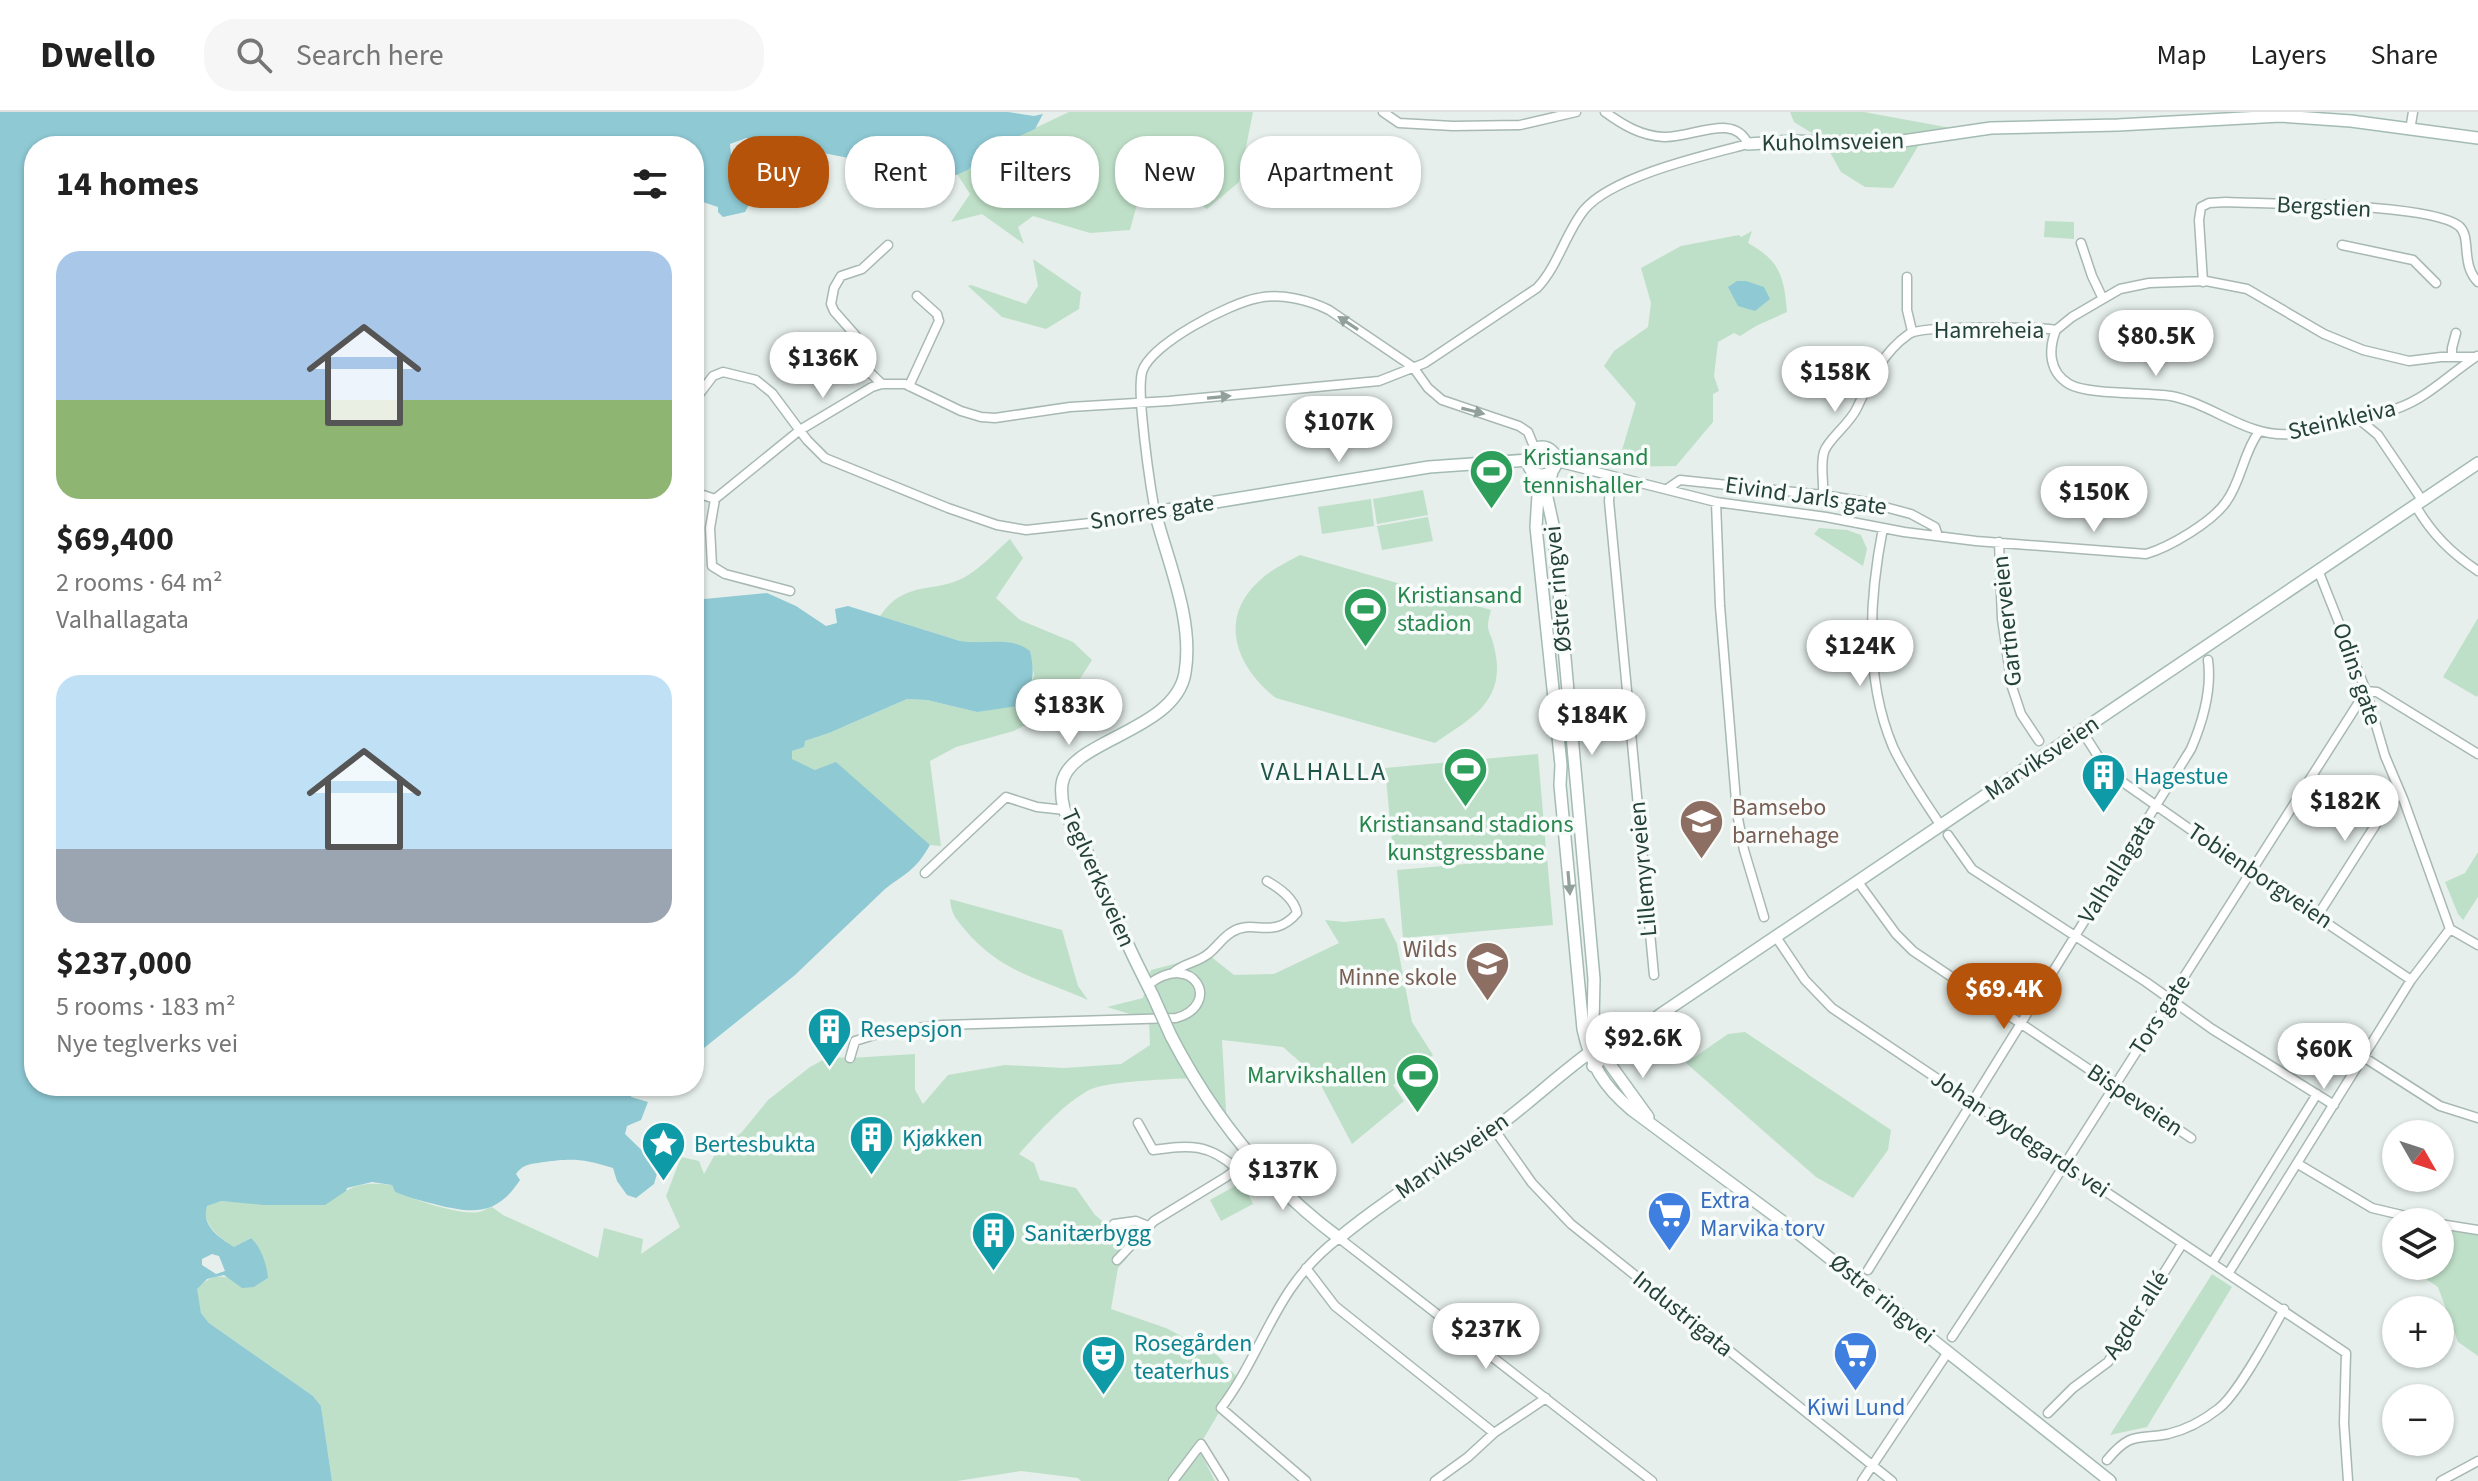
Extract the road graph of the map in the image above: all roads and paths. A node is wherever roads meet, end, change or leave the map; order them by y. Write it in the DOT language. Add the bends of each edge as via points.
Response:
graph roads {
  1 [pos="1383,112"];
  2 [pos="1576,112"];
  3 [pos="1605,112"];
  4 [pos="2413,112"];
  5 [pos="2238,115"];
  6 [pos="2152,118"];
  7 [pos="2410,130"];
  8 [pos="2478,138"];
  9 [pos="1748,144"];
  10 [pos="2081,243"];
  11 [pos="888,245"];
  12 [pos="2342,245"];
  13 [pos="1907,277"];
  14 [pos="2203,282"];
  15 [pos="2478,282"];
  16 [pos="2436,283"];
  17 [pos="917,296"];
  18 [pos="2103,299"];
  19 [pos="2056,330"];
  20 [pos="1912,331"];
  21 [pos="2456,333"];
  22 [pos="2476,356"];
  23 [pos="2452,357"];
  24 [pos="1413,367"];
  25 [pos="882,384"];
  26 [pos="909,386"];
  27 [pos="704,388"];
  28 [pos="1141,401"];
  29 [pos="2361,421"];
  30 [pos="800,430"];
  31 [pos="2258,433"];
  32 [pos="1535,449"];
  33 [pos="2478,463"];
  34 [pos="1530,466"];
  35 [pos="1554,467"];
  36 [pos="1611,476"];
  37 [pos="1667,489"];
  38 [pos="704,495"];
  39 [pos="1823,495"];
  40 [pos="715,499"];
  41 [pos="1716,502"];
  42 [pos="2418,503"];
  43 [pos="1155,512"];
  44 [pos="1883,528"];
  45 [pos="1938,536"];
  46 [pos="1999,542"];
  47 [pos="2318,570"];
  48 [pos="2478,571"];
  49 [pos="790,591"];
  50 [pos="2208,660"];
  51 [pos="2366,691"];
  52 [pos="2082,731"];
  53 [pos="2039,741"];
  54 [pos="2478,754"];
  55 [pos="2400,793"];
  56 [pos="2157,806"];
  57 [pos="1065,810"];
  58 [pos="1945,830"];
  59 [pos="2251,872"];
  60 [pos="925,873"];
  61 [pos="1267,881"];
  62 [pos="1858,882"];
  63 [pos="2318,915"];
  64 [pos="1764,917"];
  65 [pos="2450,929"];
  66 [pos="2075,936"];
  67 [pos="1776,937"];
  68 [pos="2478,945"];
  69 [pos="1174,972"];
  70 [pos="1654,975"];
  71 [pos="2411,980"];
  72 [pos="1150,991"];
  73 [pos="2170,999"];
  74 [pos="1661,1014"];
  75 [pos="2021,1023"];
  76 [pos="1600,1044"];
  77 [pos="1588,1054"];
  78 [pos="1605,1056"];
  79 [pos="850,1058"];
  80 [pos="2365,1058"];
  81 [pos="1593,1066"];
  82 [pos="2113,1087"];
  83 [pos="2317,1094"];
  84 [pos="1972,1102"];
  85 [pos="2334,1105"];
  86 [pos="2478,1118"];
  87 [pos="1651,1121"];
  88 [pos="1138,1123"];
  89 [pos="1494,1129"];
  90 [pos="2191,1138"];
  91 [pos="1252,1158"];
  92 [pos="2064,1164"];
  93 [pos="2298,1164"];
  94 [pos="1237,1169"];
  95 [pos="2382,1209"];
  96 [pos="1114,1224"];
  97 [pos="1148,1226"];
  98 [pos="2454,1226"];
  99 [pos="2478,1230"];
  100 [pos="1339,1238"];
  101 [pos="2182,1244"];
  102 [pos="1117,1260"];
  103 [pos="2212,1263"];
  104 [pos="1306,1268"];
  105 [pos="1868,1270"];
  106 [pos="2228,1274"];
  107 [pos="2284,1309"];
  108 [pos="1952,1337"];
  109 [pos="1948,1352"];
  110 [pos="1546,1398"];
  111 [pos="2048,1413"];
  112 [pos="1494,1433"];
  113 [pos="2107,1460"];
  114 [pos="2478,1461"];
  115 [pos="1872,1465"];
  116 [pos="1173,1481"];
  117 [pos="1224,1481"];
  118 [pos="1306,1481"];
  119 [pos="1435,1481"];
  120 [pos="1652,1481"];
  121 [pos="1862,1481"];
  122 [pos="1892,1481"];
  123 [pos="2110,1481"];
  124 [pos="2348,1481"];
  125 [pos="2441,1481"];
  1 -- 2 [label="street" via="1399,123 1453,126 1520,125"];
  3 -- 9 [label="street" via="1634,131 1655,136 1730,124"];
  4 -- 7 [label="street"];
  5 -- 6 [label="street, Kuholmsveien"];
  5 -- 7 [label="street, Kuholmsveien" via="2314,117"];
  6 -- 9 [label="street, Kuholmsveien" via="1991,128 1882,144"];
  7 -- 8 [label="street, Kuholmsveien"];
  9 -- 24 [label="street, Kuholmsveien" via="1606,192 1586,208 1537,288"];
  10 -- 18 [label="street"];
  11 -- 25 [label="street" via="862,269 841,276 831,304 856,336 865,368"];
  12 -- 16 [label="street" via="2413,260"];
  13 -- 20 [label="street, Hamreheia"];
  14 -- 15 [label="street, Bergstien" via="2201,207 2226,202 2371,208 2453,222 2465,233 2469,271"];
  14 -- 18 [label="street, Hamreheia" via="2133,285"];
  14 -- 23 [label="street, Hamreheia" via="2247,289 2363,350 2409,361"];
  17 -- 26 [label="street" via="939,321"];
  18 -- 19 [label="street, Hamreheia"];
  19 -- 20 [label="street, Hamreheia"];
  19 -- 31 [label="street, Steinkleiva" via="2051,361 2067,383 2171,396"];
  20 -- 39 [label="street, Hamreheia" via="1882,360 1846,427 1826,447"];
  21 -- 23 [label="street"];
  22 -- 23 [label="street, Hamreheia"];
  22 -- 29 [label="street, Steinkleiva" via="2418,399"];
  28 -- 24 [label="street, Kuholmsveien, one-way" via="1354,385"];
  24 -- 28 [label="street, one-way" via="1316,304 1262,297 1204,321 1155,352 1141,375"];
  24 -- 32 [label="street, one-way" via="1438,398 1519,426"];
  25 -- 26 [label="street"];
  25 -- 30 [label="street"];
  26 -- 28 [label="street" via="948,405 995,418"];
  27 -- 30 [label="street" via="723,372 765,385"];
  28 -- 43 [label="street, Teglverksveien"];
  29 -- 31 [label="street, Steinkleiva" via="2289,435"];
  29 -- 42 [label="street" via="2378,435"];
  30 -- 40 [label="street"];
  30 -- 43 [label="street, Snorres gate" via="815,449 839,464 1007,527 1061,527"];
  31 -- 46 [label="street, Eivind Jarls gate" via="2227,502 2160,550 2132,554"];
  32 -- 34 [label="street"];
  32 -- 35 [label="street" via="1554,452"];
  33 -- 42 [label="street, Marviksveien"];
  34 -- 35 [label="street" via="1543,475"];
  34 -- 43 [label="street, Snorres gate" via="1429,467"];
  34 -- 77 [label="street, Østre ringvei, one-way" via="1538,495 1536,527"];
  35 -- 36 [label="street, Eivind Jarls gate"];
  35 -- 76 [label="street, Østre ringvei" via="1546,493 1594,979 1591,1016"];
  36 -- 37 [label="street, Eivind Jarls gate"];
  36 -- 70 [label="street, Lillemyrveien" via="1609,501"];
  37 -- 39 [label="street, Eivind Jarls gate" via="1680,480"];
  37 -- 41 [label="street, Eivind Jarls gate"];
  38 -- 40 [label="street"];
  39 -- 45 [label="street, Eivind Jarls gate" via="1911,514 1935,527"];
  40 -- 49 [label="street" via="712,566"];
  41 -- 44 [label="street, Eivind Jarls gate"];
  41 -- 64 [label="street" via="1737,813"];
  42 -- 47 [label="street, Marviksveien"];
  42 -- 48 [label="street" via="2434,535"];
  43 -- 57 [label="street, Teglverksveien" via="1180,602 1184,676 1176,697 1161,711 1096,749 1067,773 1062,785"];
  44 -- 45 [label="street, Eivind Jarls gate"];
  44 -- 58 [label="street" via="1873,600 1878,699 1894,749"];
  45 -- 46 [label="street, Eivind Jarls gate"];
  46 -- 53 [label="street, Gartnerveien" via="2012,687 2021,714"];
  47 -- 51 [label="street, Odins gate"];
  47 -- 52 [label="street, Marviksveien"];
  50 -- 56 [label="street, Valhallagata" via="2210,679 2196,738"];
  51 -- 54 [label="street" via="2377,692"];
  51 -- 55 [label="street, Odins gate"];
  51 -- 59 [label="street, Tors gate"];
  52 -- 56 [label="street, Tobienborgveien" via="2105,767"];
  52 -- 58 [label="street, Marviksveien"];
  55 -- 63 [label="street"];
  55 -- 65 [label="street, Odins gate"];
  56 -- 59 [label="street, Tobienborgveien"];
  56 -- 66 [label="street, Valhallagata"];
  57 -- 60 [label="street" via="1006,797"];
  57 -- 72 [label="street, Teglverksveien"];
  58 -- 62 [label="street, Marviksveien"];
  58 -- 66 [label="street" via="1972,869"];
  59 -- 63 [label="street, Tobienborgveien"];
  59 -- 73 [label="street, Tors gate"];
  61 -- 69 [label="street" via="1288,896 1297,913 1288,923 1233,931 1199,961"];
  62 -- 67 [label="street, Marviksveien"];
  62 -- 75 [label="street, Bispeveien" via="1905,945"];
  63 -- 71 [label="street, Tobienborgveien"];
  65 -- 68 [label="street"];
  65 -- 71 [label="street"];
  66 -- 73 [label="street"];
  66 -- 75 [label="street, Valhallagata"];
  67 -- 74 [label="street, Marviksveien"];
  67 -- 84 [label="street, Johan Øydegards vei" via="1824,1002"];
  69 -- 72 [label="street"];
  69 -- 79 [label="street" via="1191,976 1201,992 1194,1010 1176,1018 900,1030 855,1041"];
  71 -- 80 [label="street"];
  72 -- 91 [label="street, Teglverksveien, bridge" via="1208,1100"];
  73 -- 82 [label="street, Tors gate"];
  73 -- 83 [label="street"];
  74 -- 76 [label="street, Marviksveien"];
  74 -- 78 [label="street, Marviksveien"];
  75 -- 82 [label="street, Bispeveien"];
  75 -- 84 [label="street, Valhallagata"];
  76 -- 77 [label="street, Marviksveien"];
  76 -- 78 [label="street, Østre ringvei"];
  77 -- 81 [label="street, Østre ringvei"];
  77 -- 89 [label="street, Marviksveien"];
  78 -- 81 [label="street, Marviksveien"];
  78 -- 87 [label="street, Østre ringvei"];
  80 -- 85 [label="street"];
  80 -- 86 [label="street" via="2440,1106"];
  81 -- 87 [label="street, Østre ringvei" via="1621,1100"];
  82 -- 90 [label="street, Bispeveien"];
  82 -- 92 [label="street, Tors gate"];
  83 -- 85 [label="street"];
  83 -- 103 [label="street"];
  84 -- 92 [label="street, Johan Øydegards vei"];
  84 -- 105 [label="street, Valhallagata"];
  85 -- 93 [label="street"];
  87 -- 109 [label="street, Østre ringvei"];
  88 -- 94 [label="street" via="1153,1150 1205,1148"];
  89 -- 100 [label="street, Marviksveien"];
  89 -- 115 [label="street, Industrigata" via="1532,1183 1571,1224"];
  91 -- 94 [label="street"];
  91 -- 100 [label="street, Teglverksveien"];
  92 -- 101 [label="street, Johan Øydegards vei"];
  92 -- 108 [label="street, Tors gate"];
  93 -- 95 [label="street" via="2361,1203"];
  93 -- 106 [label="street"];
  94 -- 97 [label="street"];
  96 -- 97 [label="street" via="1136,1221"];
  97 -- 102 [label="street"];
  98 -- 99 [label="street"];
  100 -- 104 [label="street, Marviksveien"];
  100 -- 110 [label="street"];
  101 -- 103 [label="street, Johan Øydegards vei"];
  101 -- 111 [label="street, Agder allé" via="2108,1362"];
  103 -- 106 [label="street, Johan Øydegards vei"];
  104 -- 112 [label="street" via="1335,1306"];
  104 -- 118 [label="street, Marviksveien" via="1281,1300 1221,1408"];
  106 -- 107 [label="street, Johan Øydegards vei"];
  107 -- 113 [label="street" via="2222,1407 2179,1430 2137,1436"];
  107 -- 124 [label="street, Johan Øydegards vei" via="2346,1353"];
  109 -- 115 [label="street"];
  109 -- 123 [label="street, Østre ringvei"];
  110 -- 112 [label="street"];
  110 -- 120 [label="street"];
  112 -- 119 [label="street"];
  114 -- 125 [label="street"];
  115 -- 121 [label="street"];
  115 -- 122 [label="street, Industrigata"];
  116 -- 117 [label="street" via="1201,1444"];
}
